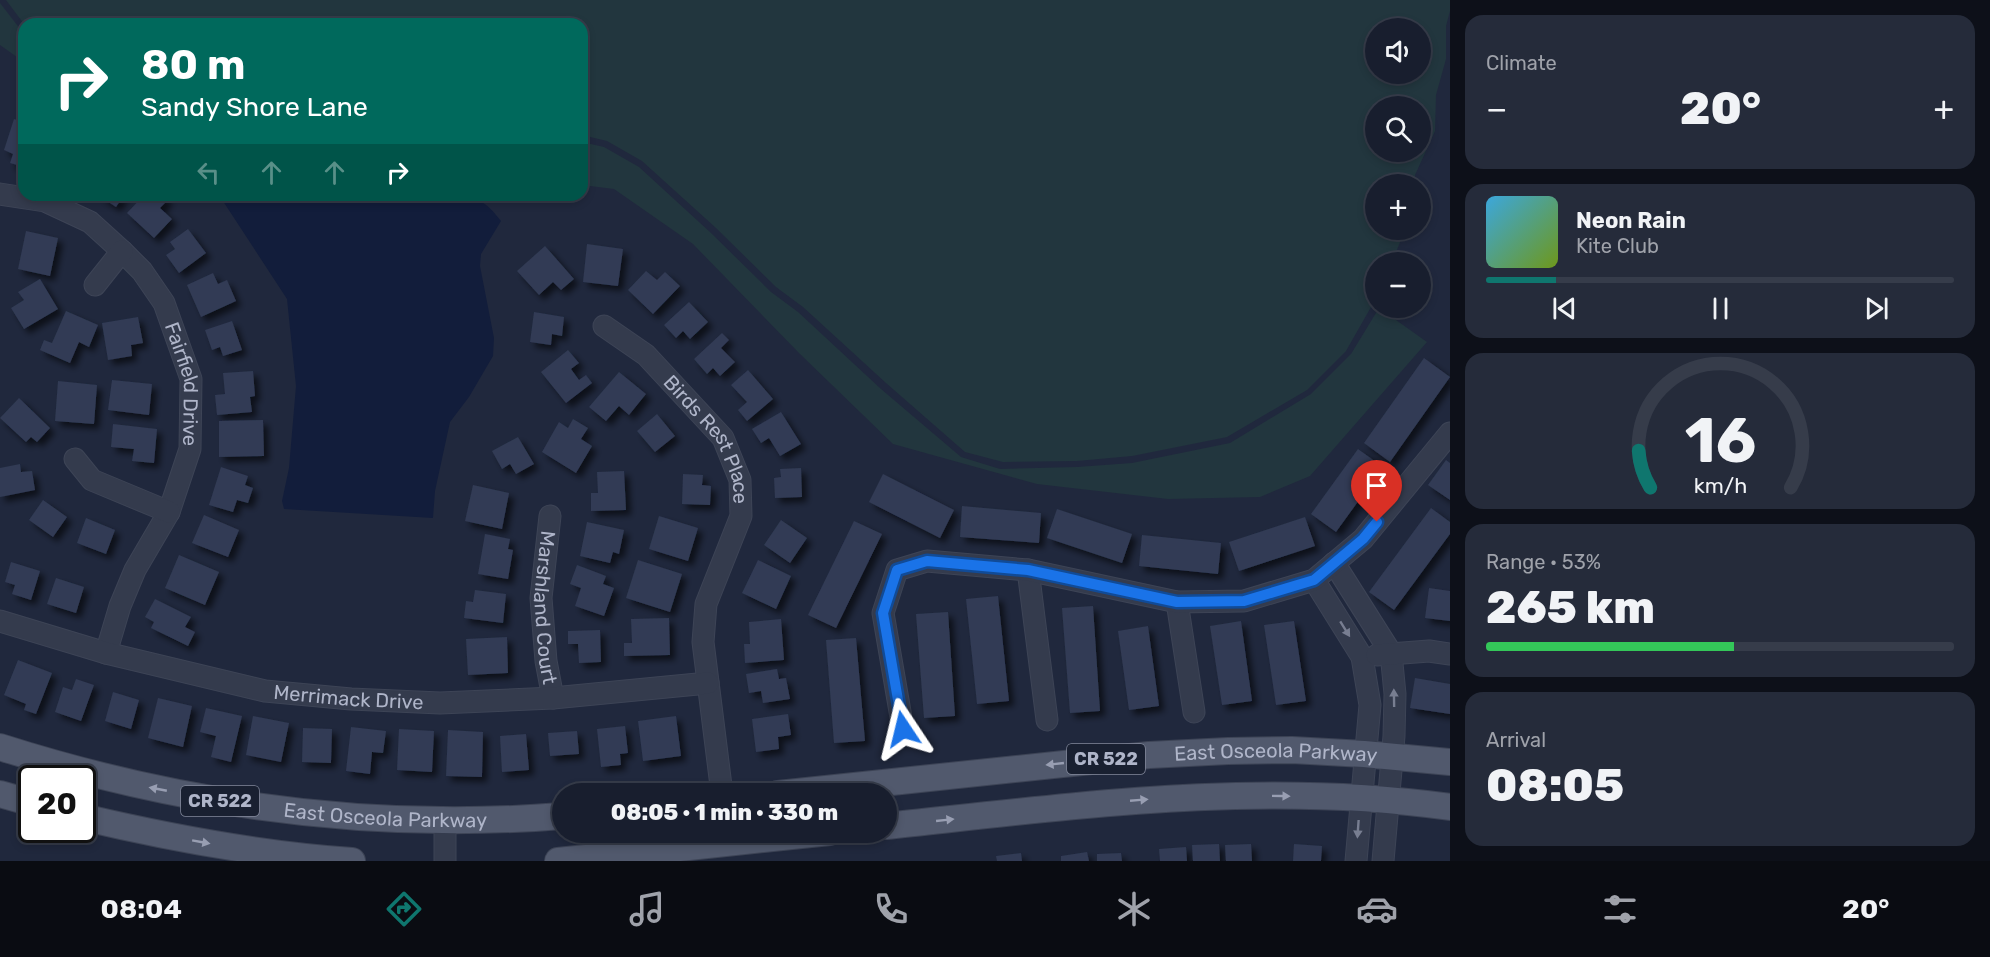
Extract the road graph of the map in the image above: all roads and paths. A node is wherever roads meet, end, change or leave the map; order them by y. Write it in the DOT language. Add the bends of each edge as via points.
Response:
graph roads {
  1 [pos="0,194"];
  2 [pos="18,197"];
  3 [pos="45,201"];
  4 [pos="122,251"];
  5 [pos="95,285"];
  6 [pos="604,326"];
  7 [pos="1450,434"];
  8 [pos="75,459"];
  9 [pos="169,512"];
  10 [pos="550,516"];
  11 [pos="1334,563"];
  12 [pos="1028,570"];
  13 [pos="1314,580"];
  14 [pos="1177,602"];
  15 [pos="0,621"];
  16 [pos="1391,652"];
  17 [pos="105,653"];
  18 [pos="1450,654"];
  19 [pos="1362,657"];
  20 [pos="708,683"];
  21 [pos="552,698"];
  22 [pos="1194,712"];
  23 [pos="1047,720"];
  24 [pos="903,729"];
  25 [pos="0,747"];
  26 [pos="1364,754"];
  27 [pos="1392,756"];
  28 [pos="1450,762"];
  29 [pos="721,783"];
  30 [pos="883,783"];
  31 [pos="0,794"];
  32 [pos="1360,798"];
  33 [pos="18,799"];
  34 [pos="1388,799"];
  35 [pos="1450,807"];
  36 [pos="552,817"];
  37 [pos="96,820"];
  38 [pos="446,820"];
  39 [pos="897,825"];
  40 [pos="689,843"];
  41 [pos="352,861"];
  42 [pos="445,861"];
  43 [pos="558,861"];
  44 [pos="1356,861"];
  45 [pos="1383,861"];
  1 -- 2 [label="street, Fairfield Drive"];
  3 -- 4 [label="street, Fairfield Drive" via="90,222"];
  4 -- 5 [label="street"];
  4 -- 9 [label="street, Fairfield Drive" via="164,303 191,379 190,449"];
  6 -- 20 [label="street, Birds Rest Place" via="646,355 723,438 740,480 741,516 706,604 703,642"];
  7 -- 11 [label="street" via="1363,539"];
  8 -- 9 [label="street" via="93,480"];
  9 -- 17 [label="street, Fairfield Drive" via="135,570"];
  10 -- 21 [label="street, Marshland Court" via="541,598"];
  11 -- 13 [label="street"];
  11 -- 16 [label="street"];
  12 -- 14 [label="street"];
  12 -- 23 [label="street"];
  12 -- 24 [label="street" via="927,561 897,570 883,613"];
  13 -- 14 [label="street" via="1244,601"];
  13 -- 19 [label="street, one-way"];
  14 -- 22 [label="street"];
  15 -- 17 [label="street, Merrimack Drive"];
  16 -- 18 [label="street"];
  16 -- 19 [label="street"];
  27 -- 16 [label="street, one-way" via="1395,694"];
  17 -- 21 [label="street, Merrimack Drive" via="265,691 440,703"];
  19 -- 26 [label="street" via="1370,705"];
  20 -- 21 [label="street, Merrimack Drive"];
  20 -- 29 [label="street, Birds Rest Place"];
  38 -- 25 [label="main road, East Osceola Parkway / CR 522, one-way" via="327,815 206,798 130,784"];
  26 -- 27 [label="main road, East Osceola Parkway / CR 522"];
  26 -- 30 [label="main road, East Osceola Parkway / CR 522, one-way" via="1292,750 1149,755"];
  26 -- 32 [label="street"];
  27 -- 28 [label="main road, East Osceola Parkway / CR 522"];
  27 -- 34 [label="street"];
  31 -- 33 [label="main road"];
  32 -- 34 [label="main road, East Osceola Parkway / CR 522"];
  39 -- 32 [label="main road, East Osceola Parkway / CR 522, one-way" via="1222,795"];
  32 -- 44 [label="street, one-way"];
  34 -- 35 [label="main road, East Osceola Parkway / CR 522"];
  34 -- 45 [label="street"];
  36 -- 38 [label="main road, East Osceola Parkway / CR 522"];
  37 -- 41 [label="main road, CR 522, one-way" via="203,843"];
  38 -- 42 [label="street"];
  40 -- 43 [label="main road"];
}
